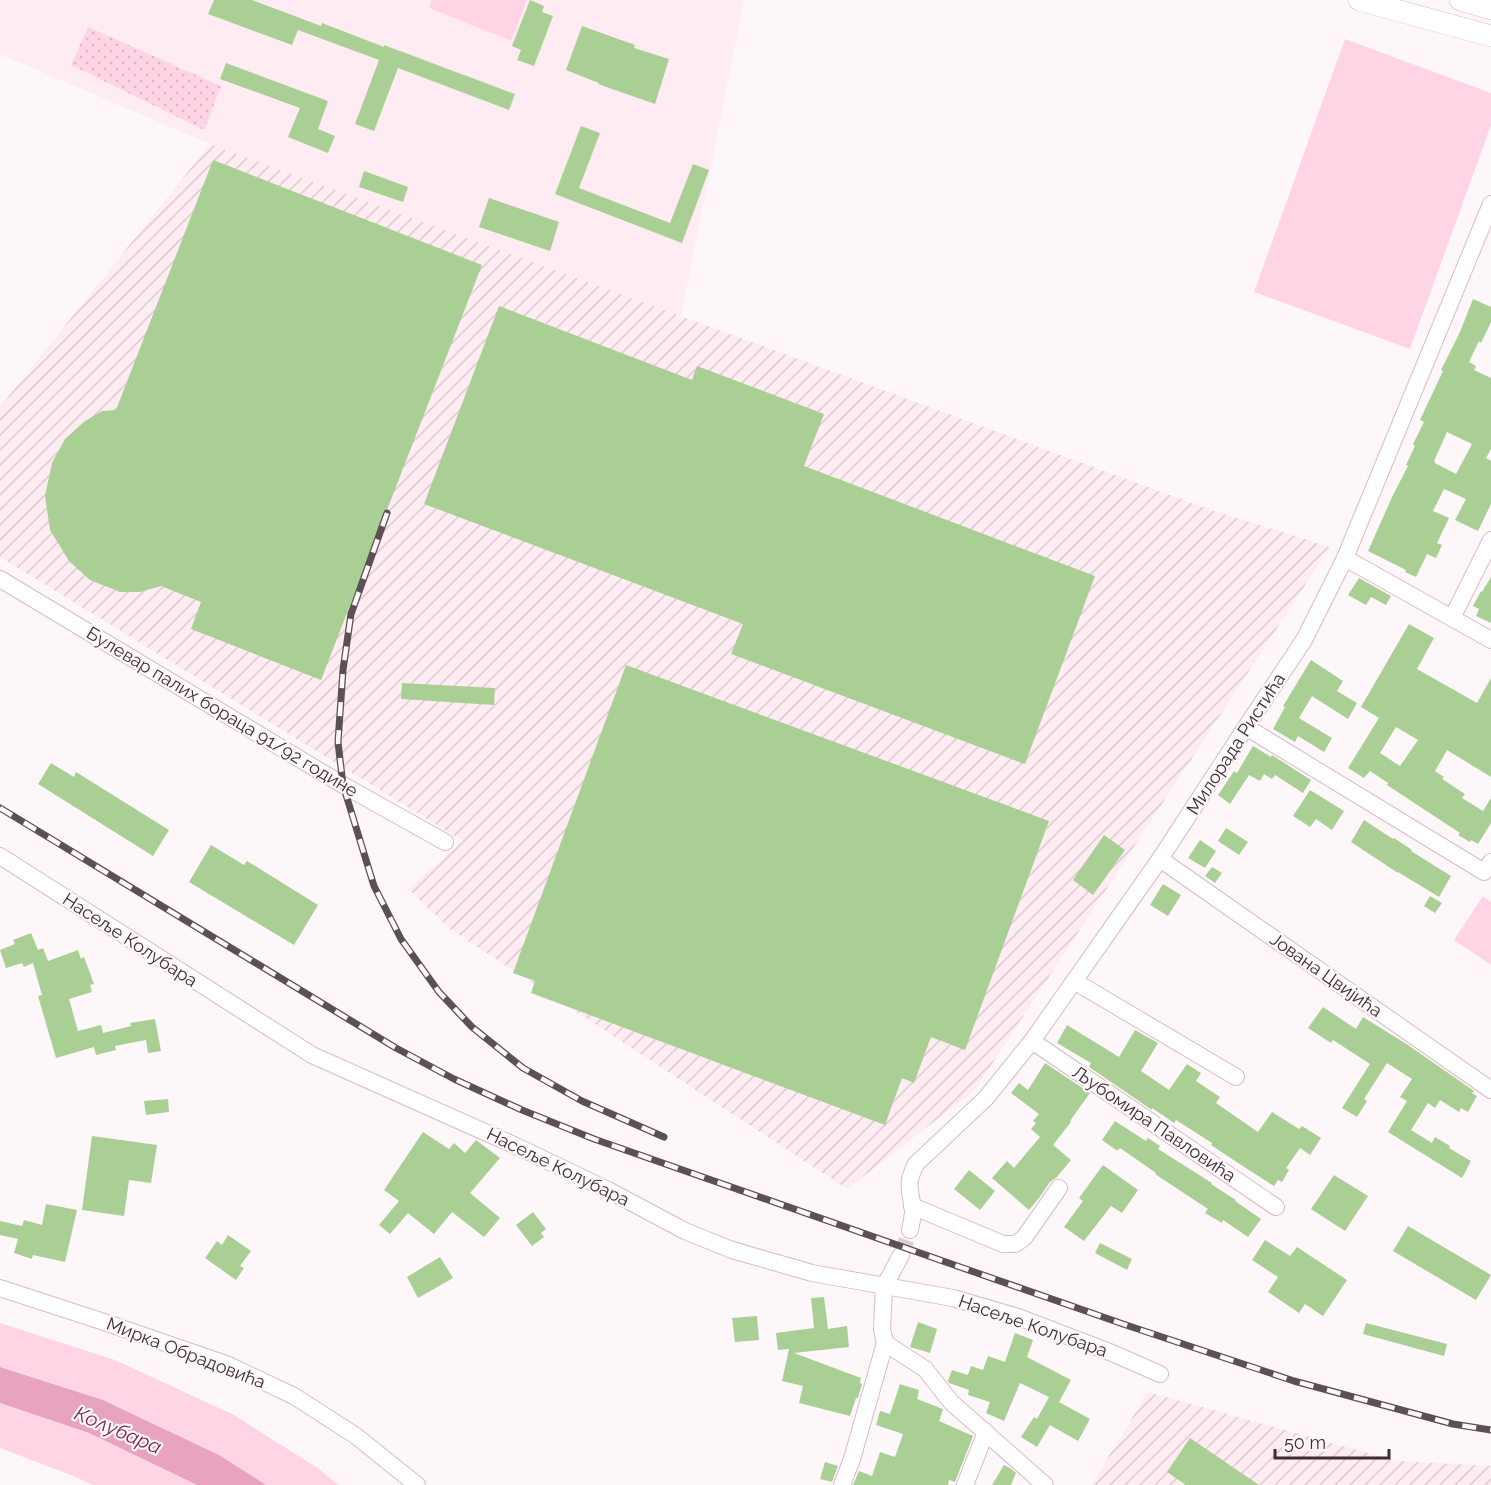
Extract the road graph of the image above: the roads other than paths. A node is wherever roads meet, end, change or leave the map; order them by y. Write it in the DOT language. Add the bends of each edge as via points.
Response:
graph roads {
  1 [pos="1359,0"];
  2 [pos="1460,0"];
  3 [pos="1491,9"];
  4 [pos="1491,36"];
  5 [pos="1491,204"];
  6 [pos="1491,540"];
  7 [pos="1345,558"];
  8 [pos="0,579"];
  9 [pos="1452,618"];
  10 [pos="1491,640"];
  11 [pos="1246,727"];
  12 [pos="445,842"];
  13 [pos="0,856"];
  14 [pos="1160,859"];
  15 [pos="1488,867"];
  16 [pos="1074,981"];
  17 [pos="1032,1041"];
  18 [pos="1236,1077"];
  19 [pos="1491,1090"];
  20 [pos="1059,1188"];
  21 [pos="912,1206"];
  22 [pos="1276,1207"];
  23 [pos="910,1230"];
  24 [pos="901,1255"];
  25 [pos="884,1287"];
  26 [pos="0,1288"];
  27 [pos="885,1343"];
  28 [pos="1160,1374"];
  29 [pos="986,1432"];
  30 [pos="417,1485"];
  31 [pos="842,1485"];
  32 [pos="965,1485"];
  33 [pos="1045,1485"];
  1 -- 4 [label="main road"];
  2 -- 3 [label="main road"];
  5 -- 7 [label="street, Милорада Ристића"];
  6 -- 9 [label="street"];
  7 -- 9 [label="street"];
  7 -- 11 [label="street, Милорада Ристића" via="1304,640"];
  8 -- 12 [label="street, Булевар палих бораца 91/92 године"];
  9 -- 10 [label="street"];
  11 -- 14 [label="street, Милорада Ристића"];
  11 -- 15 [label="street"];
  13 -- 25 [label="street, Насеље Колубара" via="312,1055 516,1146 704,1239 812,1273"];
  14 -- 16 [label="street, Милорада Ристића"];
  14 -- 19 [label="street, Јована Цвијића"];
  16 -- 17 [label="street, Милорада Ристића"];
  16 -- 18 [label="street"];
  17 -- 21 [label="street, Милорада Ристића" via="986,1098 916,1164 909,1182"];
  17 -- 22 [label="street, Љубомира Павловића"];
  20 -- 21 [label="street" via="1024,1238 1015,1244 1003,1244"];
  21 -- 23 [label="street, Милорада Ристића"];
  24 -- 25 [label="street"];
  25 -- 27 [label="street"];
  25 -- 28 [label="street, Насеље Колубара" via="953,1298 1018,1317"];
  26 -- 30 [label="street, Мирка Обрадовића" via="226,1364 294,1396 357,1436"];
  27 -- 29 [label="street" via="925,1369 951,1402"];
  27 -- 31 [label="street"];
  29 -- 32 [label="street"];
  29 -- 33 [label="street"];
}
